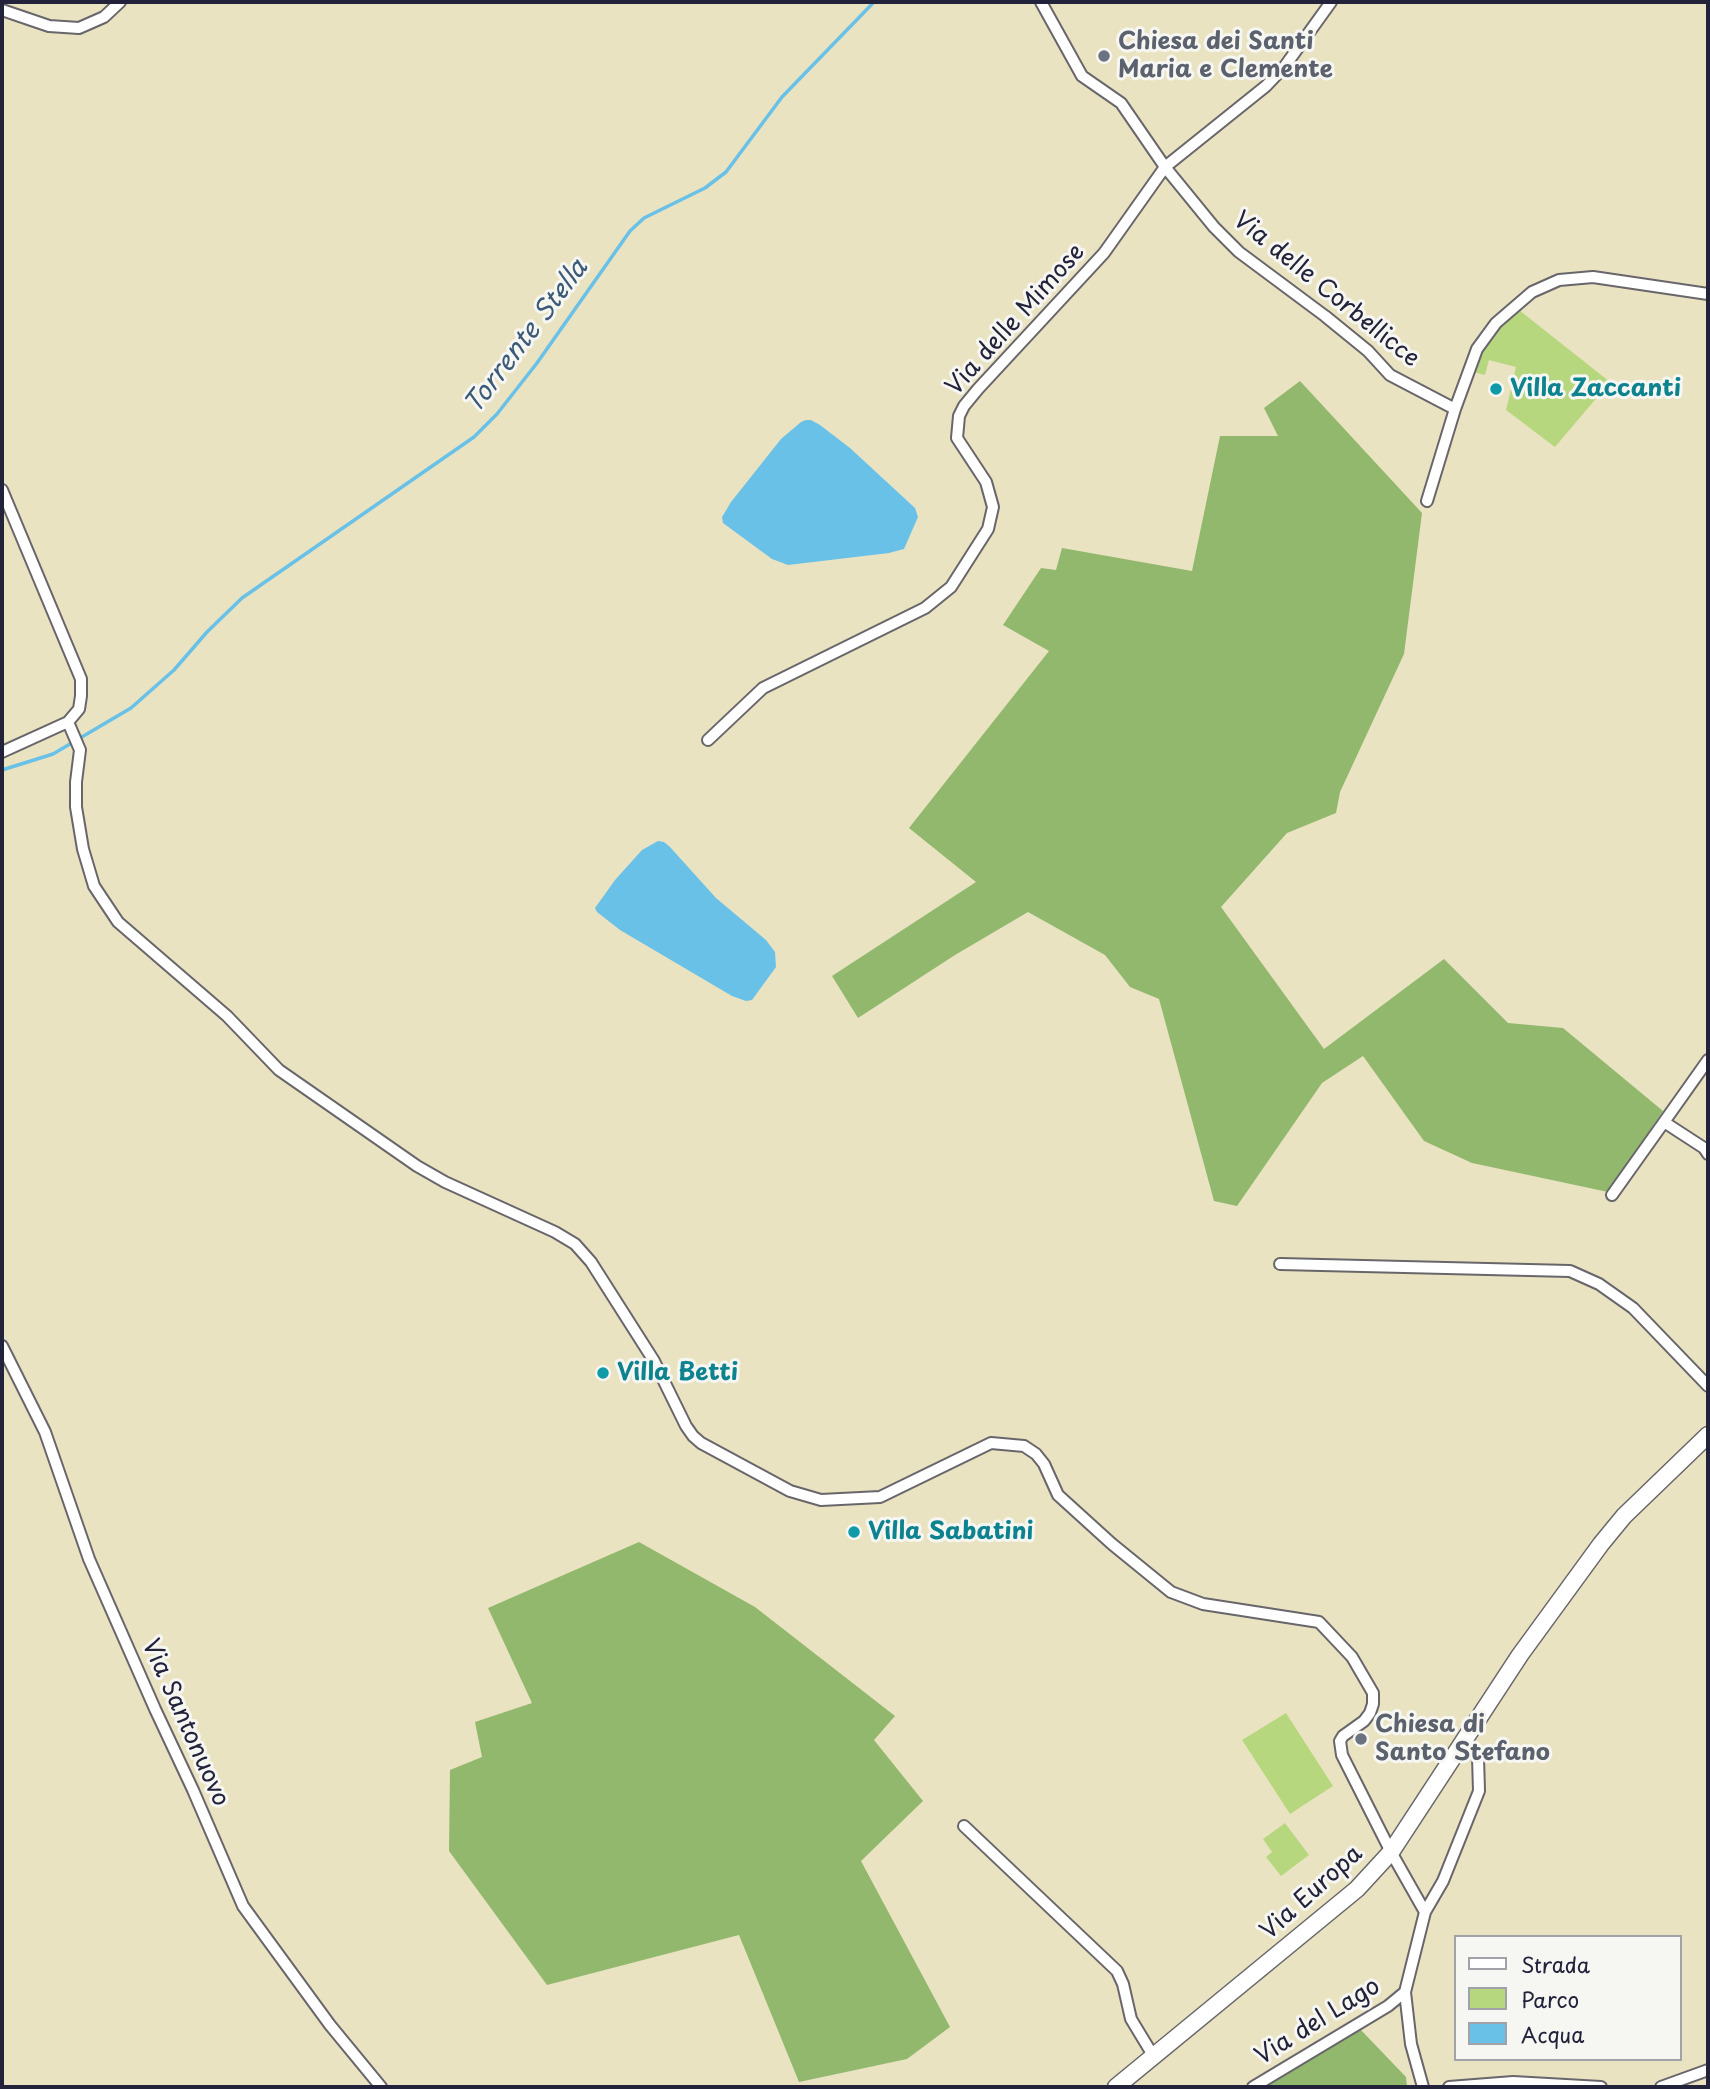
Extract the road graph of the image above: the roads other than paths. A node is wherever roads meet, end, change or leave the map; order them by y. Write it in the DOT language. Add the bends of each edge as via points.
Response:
graph roads {
  1 [pos="120,2"];
  2 [pos="1041,2"];
  3 [pos="1331,2"];
  4 [pos="2,10"];
  5 [pos="1165,167"];
  6 [pos="1708,294"];
  7 [pos="1455,409"];
  8 [pos="2,490"];
  9 [pos="1427,501"];
  10 [pos="70,726"];
  11 [pos="708,740"];
  12 [pos="2,752"];
  13 [pos="1707,1063"];
  14 [pos="1664,1122"];
  15 [pos="1708,1154"];
  16 [pos="1612,1195"];
  17 [pos="1280,1264"];
  18 [pos="2,1346"];
  19 [pos="1708,1386"];
  20 [pos="1708,1435"];
  21 [pos="1460,1744"];
  22 [pos="964,1826"];
  23 [pos="1391,1852"];
  24 [pos="1425,1912"];
  25 [pos="1405,1992"];
  26 [pos="1154,2057"];
  27 [pos="1708,2070"];
  28 [pos="382,2087"];
  29 [pos="1116,2087"];
  30 [pos="1253,2087"];
  31 [pos="1423,2087"];
  32 [pos="1449,2087"];
  33 [pos="1601,2087"];
  34 [pos="1661,2087"];
  1 -- 4 [label="street" via="104,17 79,28 49,26"];
  2 -- 5 [label="street, Via delle Corbellicce" via="1082,76 1121,103"];
  3 -- 5 [label="street" via="1266,86"];
  5 -- 7 [label="street, Via delle Corbellicce" via="1239,252 1336,325 1391,375"];
  5 -- 11 [label="street, Via delle Mimose" via="1104,253 964,406 957,438 986,482 993,507 988,529 951,587 925,608 763,688"];
  6 -- 7 [label="street" via="1593,277 1545,285 1507,312 1482,341"];
  7 -- 9 [label="street"];
  8 -- 10 [label="street" via="81,679 79,709"];
  10 -- 12 [label="street"];
  10 -- 23 [label="street" via="80,750 78,826 94,886 118,922 227,1016 278,1070 416,1166 575,1244 654,1361 692,1436 790,1491 821,1500 880,1497 991,1443 1024,1446 1044,1464 1058,1495 1171,1592 1203,1604 1319,1622 1352,1657 1370,1685 1373,1704 1364,1721 1343,1736 1342,1755"];
  13 -- 14 [label="street"];
  14 -- 15 [label="street"];
  14 -- 16 [label="street"];
  17 -- 19 [label="street" via="1570,1271 1600,1284 1633,1308"];
  18 -- 28 [label="street, Via Santonuovo" via="45,1432 89,1559 243,1906"];
  20 -- 21 [label="main road, Via Europa" via="1624,1516"];
  21 -- 23 [label="main road, Via Europa"];
  21 -- 24 [label="street" via="1478,1757 1479,1791 1443,1881"];
  22 -- 26 [label="street" via="1117,1972 1131,2020"];
  23 -- 24 [label="street"];
  23 -- 26 [label="main road, Via Europa" via="1357,1889"];
  24 -- 25 [label="street"];
  25 -- 30 [label="street, Via del Lago"];
  25 -- 31 [label="street" via="1411,2044"];
  26 -- 29 [label="main road, Via Europa"];
  27 -- 34 [label="street"];
  32 -- 33 [label="street" via="1513,2082"];
}
